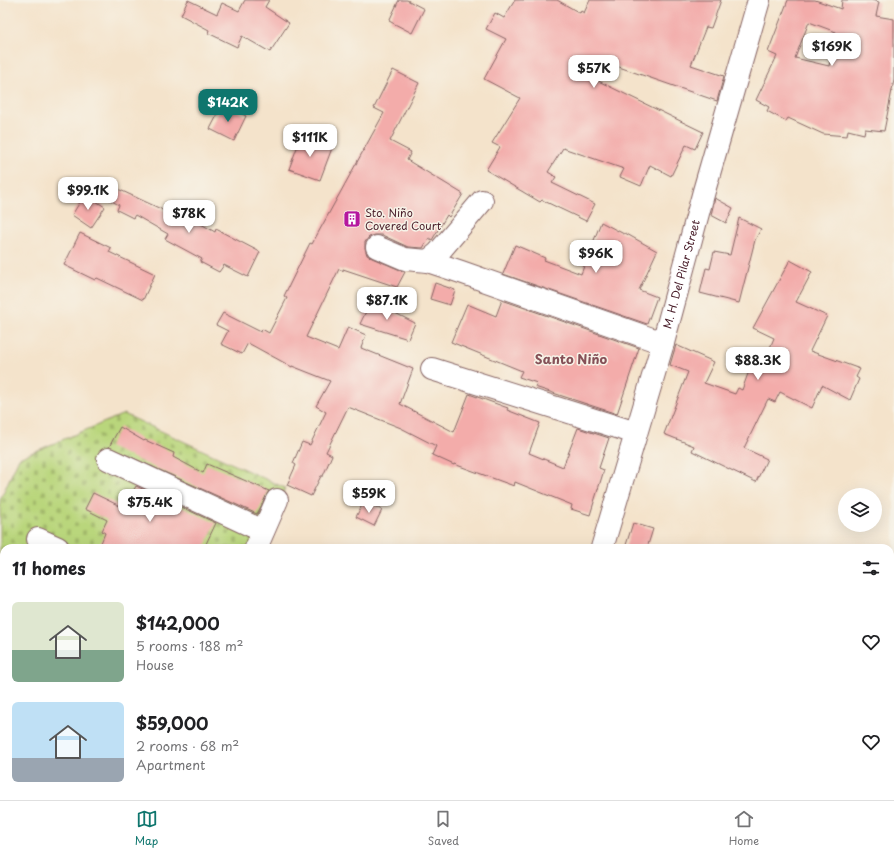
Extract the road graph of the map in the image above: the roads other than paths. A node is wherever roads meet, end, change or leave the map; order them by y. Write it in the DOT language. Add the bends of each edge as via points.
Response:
graph roads {
  1 [pos="759,0"];
  2 [pos="482,201"];
  3 [pos="377,247"];
  4 [pos="428,261"];
  5 [pos="663,344"];
  6 [pos="432,369"];
  7 [pos="636,433"];
  8 [pos="108,459"];
  9 [pos="277,500"];
  10 [pos="38,539"];
  11 [pos="259,539"];
  12 [pos="49,544"];
  13 [pos="603,544"];
  1 -- 5 [label="street, M. H. Del Pilar Street"];
  2 -- 4 [label="street" via="438,253"];
  3 -- 4 [label="street" via="405,259"];
  4 -- 5 [label="street"];
  5 -- 7 [label="street, M. H. Del Pilar Street"];
  6 -- 7 [label="street"];
  7 -- 13 [label="street, M. H. Del Pilar Street"];
  8 -- 11 [label="street"];
  9 -- 11 [label="street"];
  10 -- 12 [label="street"];
}
